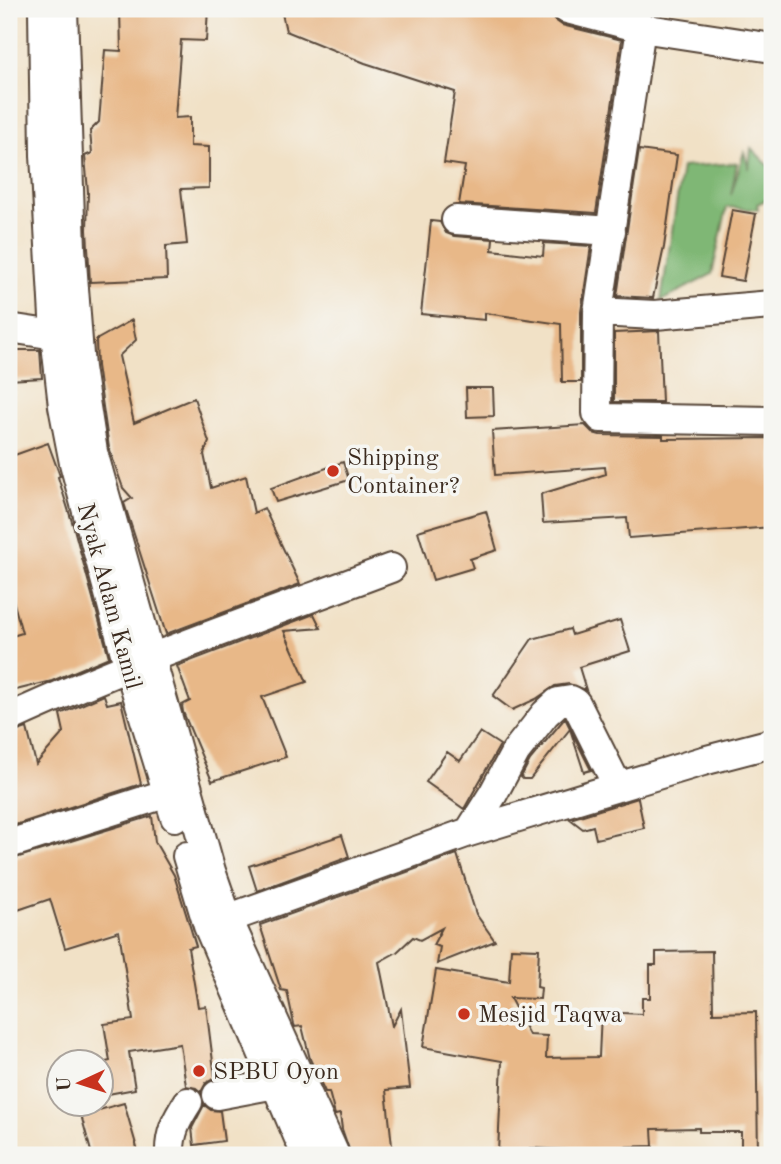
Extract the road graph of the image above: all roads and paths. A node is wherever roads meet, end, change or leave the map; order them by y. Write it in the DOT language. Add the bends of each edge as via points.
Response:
graph roads {
  1 [pos="43,9"];
  2 [pos="63,9"];
  3 [pos="567,9"];
  4 [pos="642,28"];
  5 [pos="772,48"];
  6 [pos="456,220"];
  7 [pos="611,231"];
  8 [pos="772,305"];
  9 [pos="598,312"];
  10 [pos="9,328"];
  11 [pos="55,335"];
  12 [pos="772,421"];
  13 [pos="391,568"];
  14 [pos="140,663"];
  15 [pos="9,718"];
  16 [pos="772,743"];
  17 [pos="618,787"];
  18 [pos="168,793"];
  19 [pos="469,832"];
  20 [pos="9,844"];
  21 [pos="217,921"];
  22 [pos="276,1084"];
  23 [pos="217,1095"];
  24 [pos="188,1102"];
  25 [pos="170,1155"];
  26 [pos="306,1155"];
  27 [pos="335,1155"];
  1 -- 11 [label="street, Nyak Adam Kamil"];
  2 -- 14 [label="street" via="70,235 80,368 93,452"];
  3 -- 4 [label="street"];
  4 -- 5 [label="street"];
  4 -- 7 [label="street"];
  6 -- 7 [label="street"];
  7 -- 9 [label="street"];
  8 -- 9 [label="street" via="655,315"];
  9 -- 12 [label="street" via="597,412 601,418"];
  10 -- 11 [label="street"];
  11 -- 14 [label="street, Nyak Adam Kamil" via="74,463"];
  13 -- 14 [label="street"];
  14 -- 15 [label="street"];
  14 -- 18 [label="street, Nyak Adam Kamil"];
  14 -- 21 [label="street" via="196,822"];
  16 -- 17 [label="street"];
  17 -- 19 [label="street"];
  17 -- 19 [label="street" via="580,710 565,700 551,706 516,751"];
  18 -- 20 [label="street"];
  18 -- 21 [label="street, Nyak Adam Kamil"];
  19 -- 21 [label="street"];
  21 -- 22 [label="street, Nyak Adam Kamil"];
  21 -- 27 [label="street"];
  22 -- 23 [label="street"];
  22 -- 26 [label="street, Nyak Adam Kamil"];
  24 -- 25 [label="street" via="174,1124"];
}
